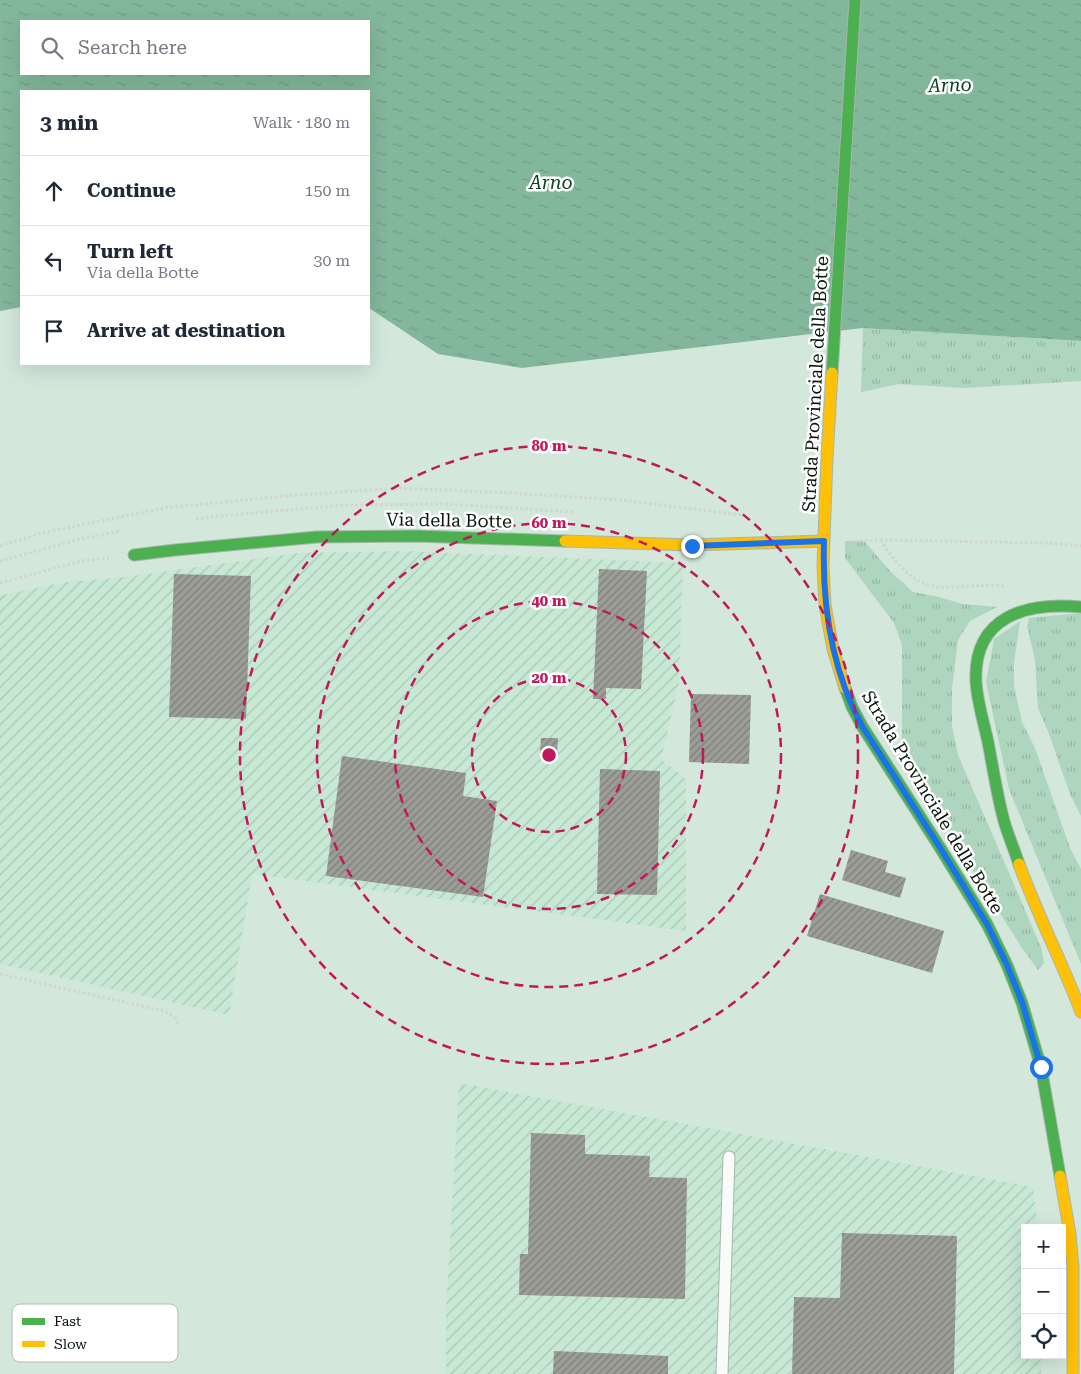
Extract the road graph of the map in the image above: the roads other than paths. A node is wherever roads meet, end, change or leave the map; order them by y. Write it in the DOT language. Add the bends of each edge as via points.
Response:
graph roads {
  1 [pos="855,0"];
  2 [pos="824,541"];
  3 [pos="134,555"];
  4 [pos="1081,607"];
  5 [pos="1081,1012"];
  6 [pos="729,1157"];
  7 [pos="722,1374"];
  8 [pos="1073,1374"];
  1 -- 2 [label="main road, Strada Provinciale della Botte"];
  2 -- 3 [label="main road, Via della Botte" via="692,546 416,536 327,537"];
  2 -- 8 [label="main road, Strada Provinciale della Botte" via="828,629 852,707 987,924 1007,965 1031,1031 1041,1067 1070,1234"];
  4 -- 5 [label="main road" via="1043,606 1008,616 986,636 976,668 976,684 1004,820 1026,883"];
  6 -- 7 [label="lane"];
}
